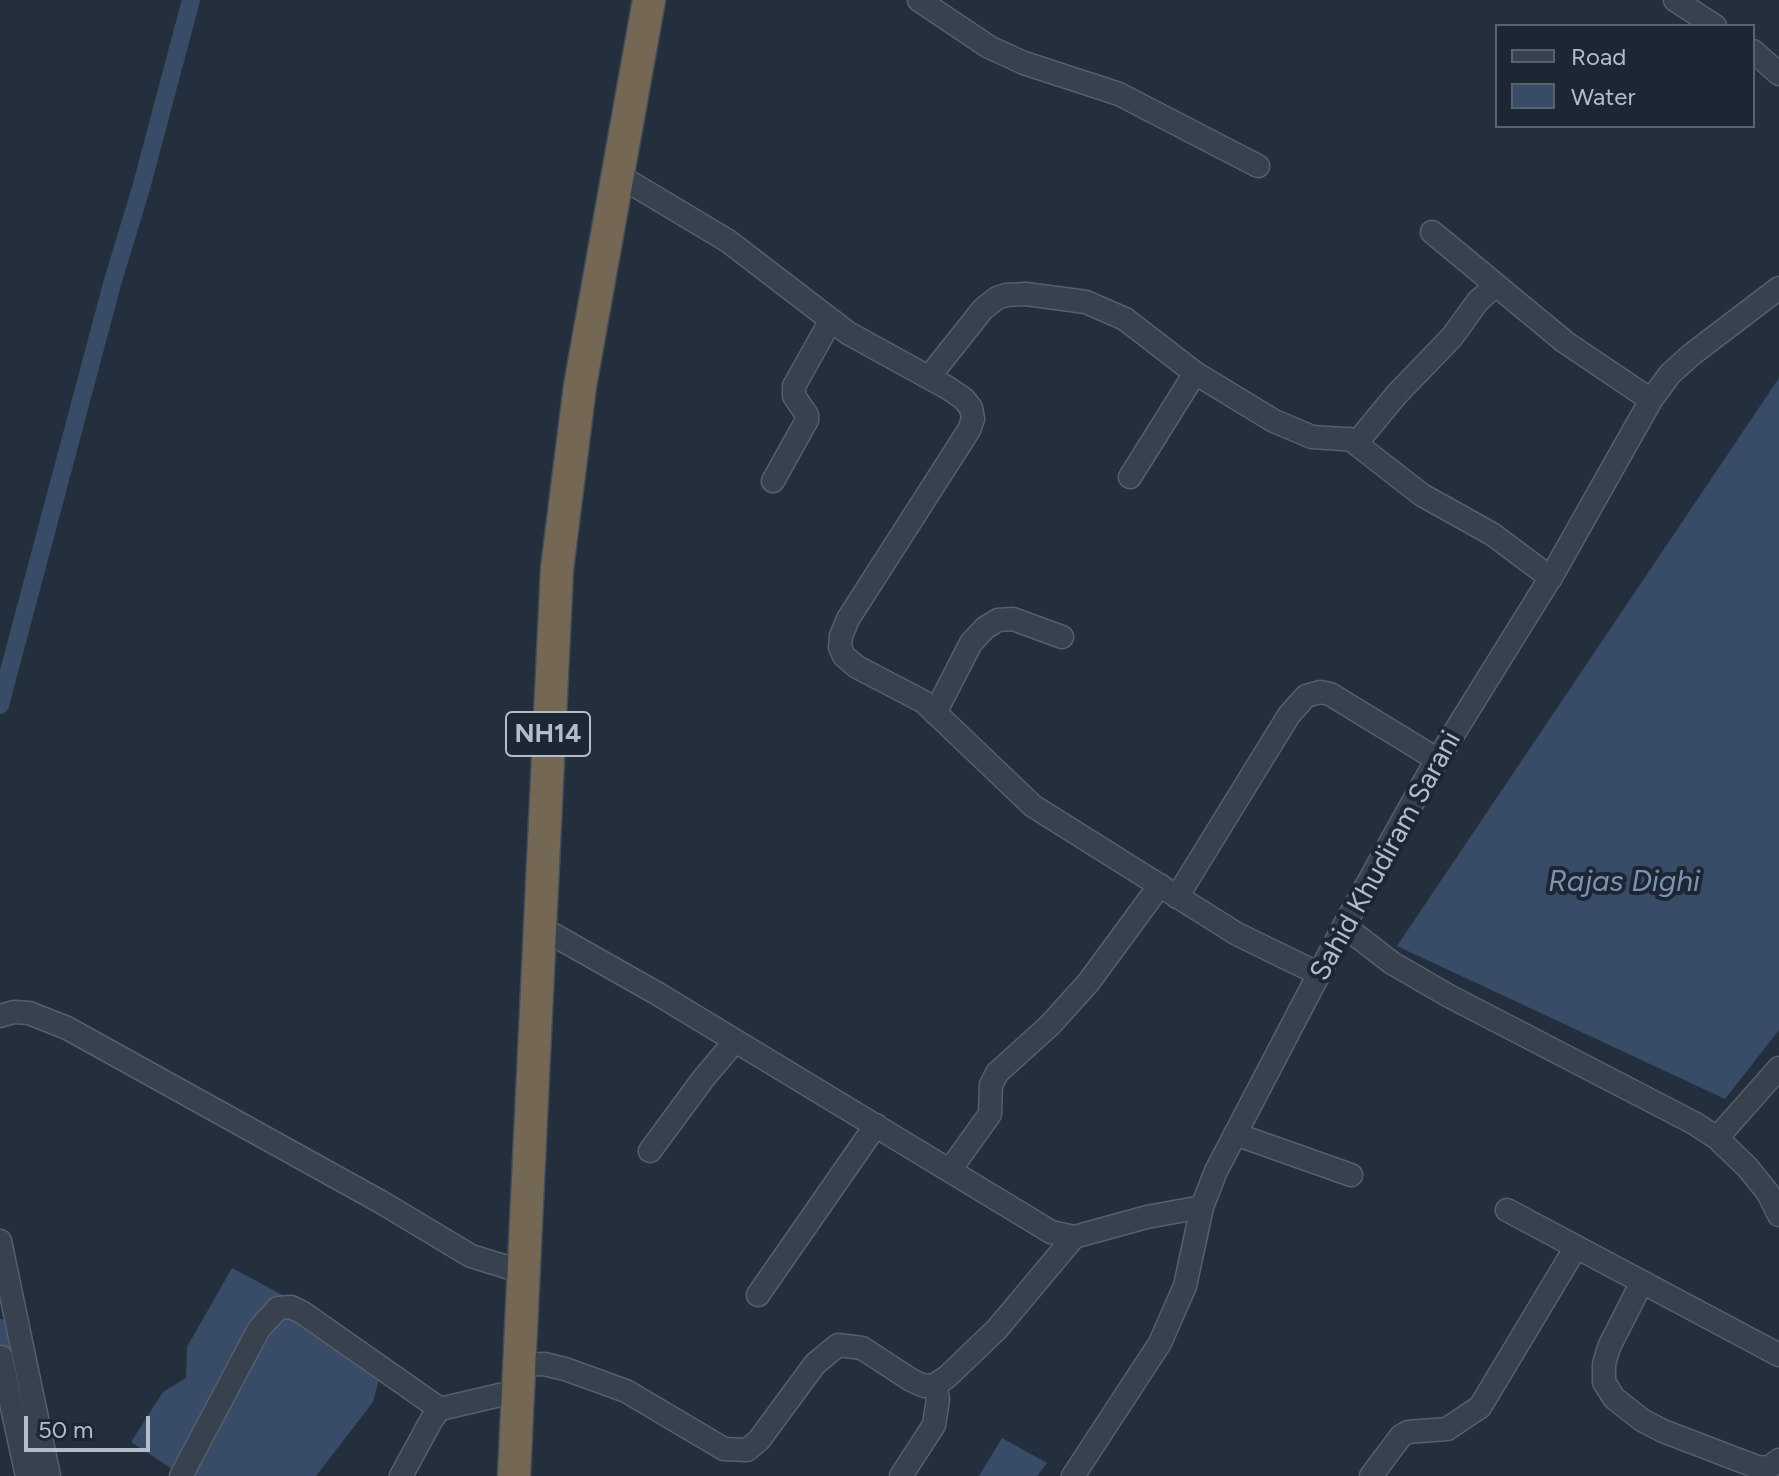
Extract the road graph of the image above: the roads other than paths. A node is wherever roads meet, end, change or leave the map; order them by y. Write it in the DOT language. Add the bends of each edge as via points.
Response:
graph roads {
  1 [pos="649,0"];
  2 [pos="919,0"];
  3 [pos="1675,0"];
  4 [pos="1712,24"];
  5 [pos="1755,53"];
  6 [pos="1779,74"];
  7 [pos="1258,166"];
  8 [pos="616,174"];
  9 [pos="1432,232"];
  10 [pos="1495,286"];
  11 [pos="1779,288"];
  12 [pos="831,320"];
  13 [pos="1195,373"];
  14 [pos="929,377"];
  15 [pos="1651,400"];
  16 [pos="1350,439"];
  17 [pos="1130,477"];
  18 [pos="773,481"];
  19 [pos="1551,578"];
  20 [pos="1062,637"];
  21 [pos="935,713"];
  22 [pos="1438,760"];
  23 [pos="1169,891"];
  24 [pos="538,926"];
  25 [pos="1344,926"];
  26 [pos="1319,974"];
  27 [pos="0,1016"];
  28 [pos="735,1041"];
  29 [pos="1779,1068"];
  30 [pos="876,1125"];
  31 [pos="1235,1134"];
  32 [pos="1717,1138"];
  33 [pos="650,1151"];
  34 [pos="950,1170"];
  35 [pos="1351,1175"];
  36 [pos="1773,1187"];
  37 [pos="1202,1207"];
  38 [pos="1507,1210"];
  39 [pos="1779,1215"];
  40 [pos="1074,1237"];
  41 [pos="0,1241"];
  42 [pos="1576,1247"];
  43 [pos="523,1272"];
  44 [pos="1642,1282"];
  45 [pos="758,1295"];
  46 [pos="1779,1355"];
  47 [pos="1,1357"];
  48 [pos="518,1378"];
  49 [pos="935,1385"];
  50 [pos="440,1409"];
  51 [pos="1779,1460"];
  52 [pos="27,1476"];
  53 [pos="49,1476"];
  54 [pos="181,1476"];
  55 [pos="401,1476"];
  56 [pos="514,1476"];
  57 [pos="901,1476"];
  58 [pos="1073,1476"];
  59 [pos="1371,1476"];
  1 -- 8 [label="highway, NH14"];
  2 -- 7 [label="street" via="989,47 1119,94"];
  3 -- 4 [label="street"];
  5 -- 6 [label="street"];
  8 -- 12 [label="street" via="728,241"];
  8 -- 24 [label="highway, NH14" via="580,386 557,569"];
  9 -- 10 [label="street"];
  10 -- 15 [label="street"];
  10 -- 16 [label="street" via="1359,440"];
  11 -- 15 [label="street, Sahid Khudiram Sarani" via="1691,355"];
  12 -- 14 [label="street"];
  12 -- 18 [label="street" via="794,386 807,420"];
  13 -- 14 [label="street" via="1107,309 1026,294 1006,295 983,309"];
  13 -- 16 [label="street" via="1301,434"];
  13 -- 17 [label="street"];
  14 -- 21 [label="street" via="964,399 973,419 848,619 840,647 857,667 913,694"];
  15 -- 19 [label="street, Sahid Khudiram Sarani"];
  16 -- 19 [label="street" via="1422,495 1492,534"];
  19 -- 22 [label="street, Sahid Khudiram Sarani"];
  20 -- 21 [label="street" via="1013,619 998,620 971,643"];
  21 -- 23 [label="street" via="1033,806"];
  22 -- 23 [label="street" via="1330,694 1306,696"];
  22 -- 25 [label="street, Sahid Khudiram Sarani"];
  23 -- 26 [label="street" via="1237,934"];
  23 -- 34 [label="street" via="1050,1025 997,1073 990,1114"];
  24 -- 28 [label="street"];
  24 -- 43 [label="highway, NH14"];
  25 -- 26 [label="street, Sahid Khudiram Sarani"];
  25 -- 32 [label="street" via="1381,956 1437,989"];
  26 -- 31 [label="street, Sahid Khudiram Sarani"];
  27 -- 43 [label="street" via="29,1013 67,1028 471,1256"];
  28 -- 30 [label="street"];
  28 -- 33 [label="street"];
  29 -- 32 [label="street"];
  30 -- 34 [label="street"];
  30 -- 45 [label="street"];
  31 -- 35 [label="street"];
  31 -- 37 [label="street, Sahid Khudiram Sarani"];
  32 -- 36 [label="street"];
  34 -- 40 [label="street" via="1051,1232"];
  36 -- 39 [label="street"];
  37 -- 40 [label="street"];
  37 -- 58 [label="street, Sahid Khudiram Sarani" via="1185,1286 1160,1343"];
  38 -- 42 [label="street"];
  40 -- 49 [label="street" via="997,1329"];
  41 -- 53 [label="street"];
  42 -- 44 [label="street"];
  42 -- 59 [label="street" via="1480,1407 1447,1429 1401,1436"];
  43 -- 48 [label="highway, NH14"];
  44 -- 46 [label="street"];
  44 -- 51 [label="street" via="1604,1364 1604,1382 1614,1398 1663,1431 1744,1462 1768,1468"];
  47 -- 52 [label="street"];
  48 -- 49 [label="street" via="544,1364 565,1369 626,1391 724,1449 736,1450 747,1450 759,1440 815,1364 838,1345 862,1348 911,1380"];
  48 -- 50 [label="street"];
  48 -- 56 [label="highway, NH14"];
  49 -- 57 [label="street" via="934,1425"];
  50 -- 54 [label="street" via="303,1313 278,1308 259,1329"];
  50 -- 55 [label="street"];
}
